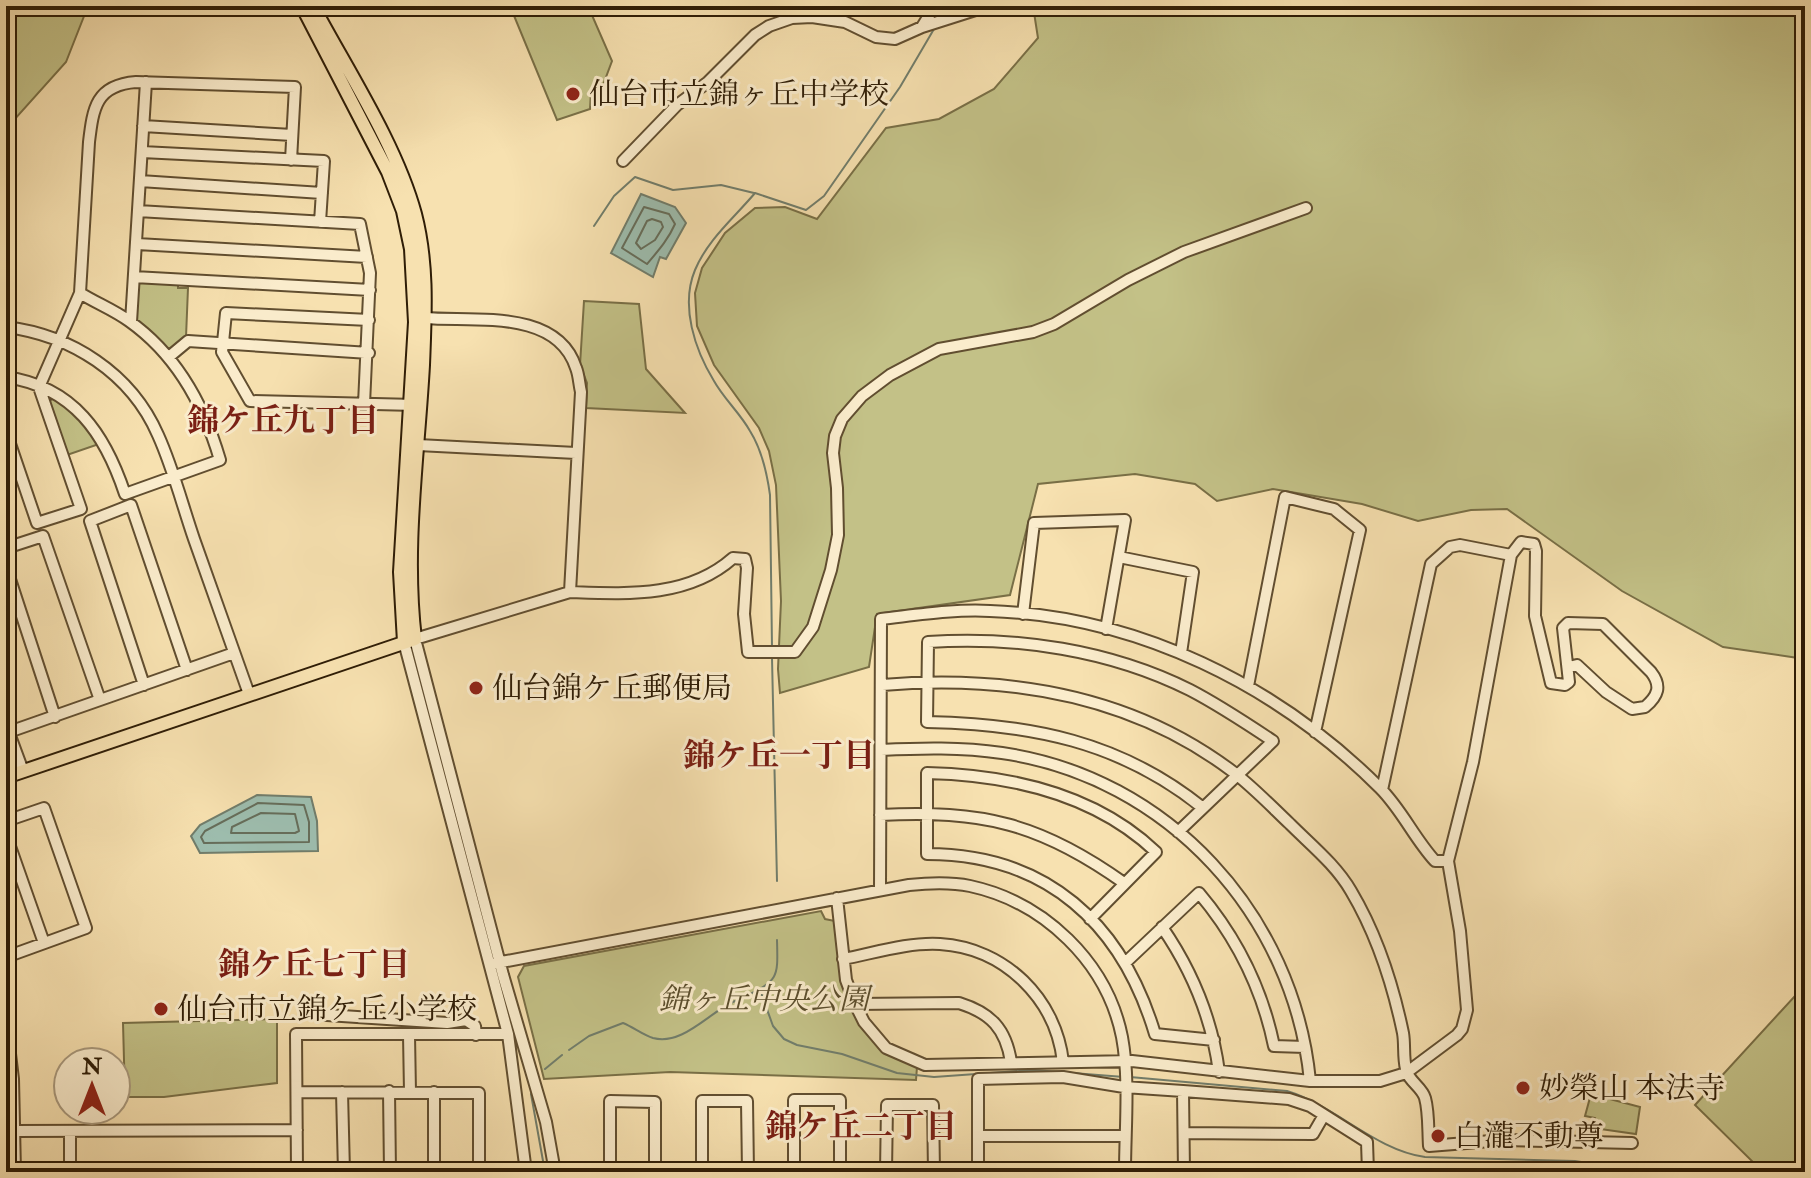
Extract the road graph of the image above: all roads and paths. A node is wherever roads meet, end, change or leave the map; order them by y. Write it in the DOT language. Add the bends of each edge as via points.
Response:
graph roads {
  1 [pos="302,6"];
  2 [pos="313,6"];
  3 [pos="935,6"];
  4 [pos="988,6"];
  5 [pos="926,26"];
  6 [pos="146,82"];
  7 [pos="143,126"];
  8 [pos="292,135"];
  9 [pos="142,152"];
  10 [pos="291,160"];
  11 [pos="623,161"];
  12 [pos="140,181"];
  13 [pos="322,193"];
  14 [pos="1306,208"];
  15 [pos="138,211"];
  16 [pos="320,222"];
  17 [pos="137,244"];
  18 [pos="367,257"];
  19 [pos="134,277"];
  20 [pos="370,290"];
  21 [pos="80,293"];
  22 [pos="425,318"];
  23 [pos="369,320"];
  24 [pos="131,322"];
  25 [pos="6,327"];
  26 [pos="58,339"];
  27 [pos="221,345"];
  28 [pos="369,353"];
  29 [pos="170,356"];
  30 [pos="6,377"];
  31 [pos="39,387"];
  32 [pos="364,404"];
  33 [pos="415,405"];
  34 [pos="6,432"];
  35 [pos="418,445"];
  36 [pos="576,453"];
  37 [pos="174,477"];
  38 [pos="6,548"];
  39 [pos="1511,555"];
  40 [pos="1119,557"];
  41 [pos="6,567"];
  42 [pos="570,592"];
  43 [pos="1023,614"];
  44 [pos="1106,629"];
  45 [pos="410,641"];
  46 [pos="234,653"];
  47 [pos="1181,653"];
  48 [pos="1569,667"];
  49 [pos="187,670"];
  50 [pos="928,682"];
  51 [pos="144,685"];
  52 [pos="882,685"];
  53 [pos="1248,686"];
  54 [pos="249,694"];
  55 [pos="100,700"];
  56 [pos="55,717"];
  57 [pos="7,730"];
  58 [pos="1315,732"];
  59 [pos="881,750"];
  60 [pos="23,771"];
  61 [pos="1238,776"];
  62 [pos="6,777"];
  63 [pos="1382,790"];
  64 [pos="1203,808"];
  65 [pos="926,813"];
  66 [pos="880,815"];
  67 [pos="6,821"];
  68 [pos="1178,832"];
  69 [pos="6,835"];
  70 [pos="1448,861"];
  71 [pos="1124,883"];
  72 [pos="880,890"];
  73 [pos="837,898"];
  74 [pos="1090,919"];
  75 [pos="1162,927"];
  76 [pos="44,943"];
  77 [pos="6,957"];
  78 [pos="843,959"];
  79 [pos="1126,962"];
  80 [pos="495,963"];
  81 [pos="855,1004"];
  82 [pos="312,1014"];
  83 [pos="6,1020"];
  84 [pos="508,1034"];
  85 [pos="409,1035"];
  86 [pos="476,1035"];
  87 [pos="1214,1040"];
  88 [pos="1305,1047"];
  89 [pos="1011,1062"];
  90 [pos="1063,1062"];
  91 [pos="1219,1072"];
  92 [pos="1406,1073"];
  93 [pos="1124,1074"];
  94 [pos="1310,1081"];
  95 [pos="389,1091"];
  96 [pos="1183,1091"];
  97 [pos="297,1092"];
  98 [pos="342,1092"];
  99 [pos="410,1092"];
  100 [pos="434,1092"];
  101 [pos="1324,1115"];
  102 [pos="297,1130"];
  103 [pos="14,1131"];
  104 [pos="70,1131"];
  105 [pos="1184,1133"];
  106 [pos="978,1136"];
  107 [pos="1125,1136"];
  108 [pos="1632,1143"];
  109 [pos="15,1172"];
  110 [pos="70,1172"];
  111 [pos="297,1172"];
  112 [pos="344,1172"];
  113 [pos="390,1172"];
  114 [pos="434,1172"];
  115 [pos="479,1172"];
  116 [pos="526,1172"];
  117 [pos="555,1172"];
  118 [pos="610,1172"];
  119 [pos="655,1172"];
  120 [pos="702,1172"];
  121 [pos="748,1172"];
  122 [pos="794,1172"];
  123 [pos="840,1172"];
  124 [pos="886,1172"];
  125 [pos="934,1172"];
  126 [pos="978,1172"];
  127 [pos="1125,1172"];
  128 [pos="1184,1172"];
  129 [pos="1368,1172"];
  1 -- 33 [label="main road" via="383,161 403,211 415,295"];
  2 -- 22 [label="main road" via="394,157 414,212 424,268"];
  3 -- 5 [label="street"];
  4 -- 5 [label="street"];
  5 -- 11 [label="street" via="895,39 830,18 792,18 769,26 652,128"];
  6 -- 7 [label="street"];
  6 -- 8 [label="street" via="295,87"];
  6 -- 21 [label="street" via="108,90 94,110"];
  7 -- 8 [label="street"];
  7 -- 9 [label="street"];
  8 -- 10 [label="street"];
  9 -- 10 [label="street"];
  9 -- 12 [label="street"];
  10 -- 13 [label="street" via="324,161"];
  12 -- 13 [label="street"];
  12 -- 15 [label="street"];
  13 -- 16 [label="street"];
  14 -- 42 [label="street" via="1184,252 1054,324 939,349 862,396 835,436 838,535 817,619 795,652 748,652 747,568 739,557 679,588"];
  15 -- 16 [label="street"];
  15 -- 17 [label="street"];
  16 -- 18 [label="street" via="360,224"];
  17 -- 18 [label="street"];
  17 -- 19 [label="street"];
  18 -- 20 [label="street"];
  19 -- 20 [label="street"];
  19 -- 24 [label="street"];
  20 -- 23 [label="street"];
  21 -- 24 [label="street"];
  21 -- 26 [label="street"];
  22 -- 33 [label="main road"];
  22 -- 36 [label="street" via="529,324 569,352 581,392"];
  23 -- 27 [label="street" via="226,313"];
  23 -- 28 [label="street"];
  24 -- 29 [label="street"];
  25 -- 26 [label="street"];
  26 -- 31 [label="street"];
  26 -- 37 [label="street" via="102,363 132,393 158,435"];
  27 -- 28 [label="street"];
  27 -- 29 [label="street" via="188,341"];
  27 -- 32 [label="street" via="250,401"];
  28 -- 32 [label="street"];
  29 -- 37 [label="street" via="206,419 220,460"];
  30 -- 31 [label="street"];
  31 -- 34 [label="street" via="81,509 37,523"];
  31 -- 37 [label="street" via="70,404 97,432 125,494"];
  32 -- 33 [label="street"];
  33 -- 35 [label="main road"];
  33 -- 45 [label="main road" via="400,572"];
  35 -- 36 [label="street"];
  35 -- 45 [label="main road"];
  36 -- 42 [label="street"];
  37 -- 46 [label="street"];
  38 -- 55 [label="street" via="43,536"];
  39 -- 48 [label="street" via="1521,542 1534,544 1535,616 1551,683 1569,682"];
  39 -- 63 [label="street" via="1460,545 1431,564"];
  39 -- 70 [label="street" via="1473,762"];
  40 -- 43 [label="street" via="1125,520 1034,523"];
  40 -- 44 [label="street"];
  40 -- 47 [label="street" via="1193,572"];
  41 -- 56 [label="street"];
  42 -- 45 [label="street"];
  43 -- 44 [label="street"];
  43 -- 52 [label="street" via="990,610 881,619"];
  44 -- 47 [label="street"];
  45 -- 54 [label="main road"];
  45 -- 80 [label="street"];
  46 -- 49 [label="street"];
  46 -- 54 [label="street"];
  47 -- 53 [label="street"];
  48 -- 48 [label="street" via="1577,665 1632,709 1645,707 1658,688 1651,672 1603,624 1568,623 1563,628"];
  49 -- 51 [label="street"];
  49 -- 51 [label="street" via="131,505 90,521"];
  50 -- 52 [label="street"];
  50 -- 61 [label="street" via="1006,684 1105,706 1204,751"];
  50 -- 61 [label="street" via="928,642 1000,641 1097,657 1188,689 1273,741"];
  50 -- 64 [label="street" via="927,722 986,724 1088,744 1141,768"];
  51 -- 55 [label="street"];
  52 -- 59 [label="street"];
  53 -- 58 [label="street"];
  53 -- 58 [label="street" via="1285,497 1334,509 1360,530"];
  54 -- 60 [label="main road"];
  55 -- 56 [label="street"];
  56 -- 57 [label="street"];
  57 -- 60 [label="street"];
  58 -- 63 [label="street"];
  59 -- 66 [label="street"];
  59 -- 68 [label="street" via="966,748 1050,764 1114,787"];
  60 -- 62 [label="main road"];
  61 -- 64 [label="street"];
  61 -- 92 [label="street" via="1349,888 1390,986"];
  63 -- 70 [label="street" via="1435,861"];
  64 -- 68 [label="street"];
  65 -- 66 [label="street"];
  65 -- 71 [label="street" via="973,816 1030,831"];
  65 -- 71 [label="street" via="927,773 991,777 1053,793 1094,808 1156,852"];
  65 -- 74 [label="street" via="927,854 964,855 1016,869 1063,894"];
  66 -- 72 [label="street"];
  67 -- 76 [label="street" via="44,808 86,928"];
  68 -- 88 [label="street" via="1235,890 1263,930 1283,969"];
  69 -- 76 [label="street"];
  70 -- 92 [label="street" via="1467,1010 1457,1035"];
  71 -- 74 [label="street"];
  72 -- 73 [label="street"];
  72 -- 93 [label="street" via="931,883 970,886 1042,917 1097,973 1118,1022"];
  73 -- 78 [label="street"];
  73 -- 80 [label="street"];
  74 -- 79 [label="street"];
  75 -- 79 [label="street"];
  75 -- 87 [label="street" via="1188,969"];
  75 -- 88 [label="street" via="1199,893 1251,971 1274,1046"];
  76 -- 77 [label="street"];
  78 -- 81 [label="street"];
  78 -- 90 [label="street" via="931,944 991,958 1020,977 1042,1003"];
  79 -- 87 [label="street" via="1155,1034"];
  80 -- 84 [label="street"];
  80 -- 117 [label="street" via="546,1122"];
  81 -- 89 [label="street" via="886,1048 925,1065"];
  81 -- 89 [label="street" via="971,1007 1001,1029"];
  82 -- 86 [label="street" via="466,1020 475,1026"];
  83 -- 103 [label="street"];
  84 -- 86 [label="street"];
  84 -- 116 [label="street"];
  85 -- 86 [label="street"];
  85 -- 97 [label="street" via="296,1034"];
  85 -- 99 [label="street"];
  87 -- 91 [label="street"];
  88 -- 94 [label="street"];
  89 -- 90 [label="street"];
  90 -- 93 [label="street"];
  91 -- 93 [label="street"];
  91 -- 94 [label="street"];
  92 -- 94 [label="street" via="1380,1081"];
  92 -- 108 [label="street" via="1425,1096 1429,1146 1504,1140"];
  93 -- 96 [label="street"];
  93 -- 106 [label="street" via="978,1079"];
  93 -- 107 [label="street"];
  95 -- 98 [label="street"];
  95 -- 99 [label="street"];
  95 -- 113 [label="street"];
  96 -- 101 [label="street" via="1289,1099"];
  96 -- 105 [label="street"];
  97 -- 98 [label="street"];
  97 -- 102 [label="street"];
  98 -- 112 [label="street"];
  99 -- 100 [label="street"];
  100 -- 114 [label="street"];
  100 -- 115 [label="street" via="479,1093"];
  101 -- 105 [label="street" via="1313,1134"];
  101 -- 129 [label="street" via="1367,1142"];
  102 -- 104 [label="street"];
  102 -- 111 [label="street"];
  103 -- 104 [label="street"];
  103 -- 109 [label="street"];
  104 -- 110 [label="street"];
  105 -- 128 [label="street"];
  106 -- 107 [label="street"];
  106 -- 126 [label="street"];
  107 -- 127 [label="street"];
  118 -- 119 [label="street" via="610,1101 655,1102"];
  120 -- 121 [label="street" via="702,1101 747,1101"];
  122 -- 123 [label="street" via="794,1100 840,1100"];
  124 -- 125 [label="street" via="887,1105 933,1105"];
}
